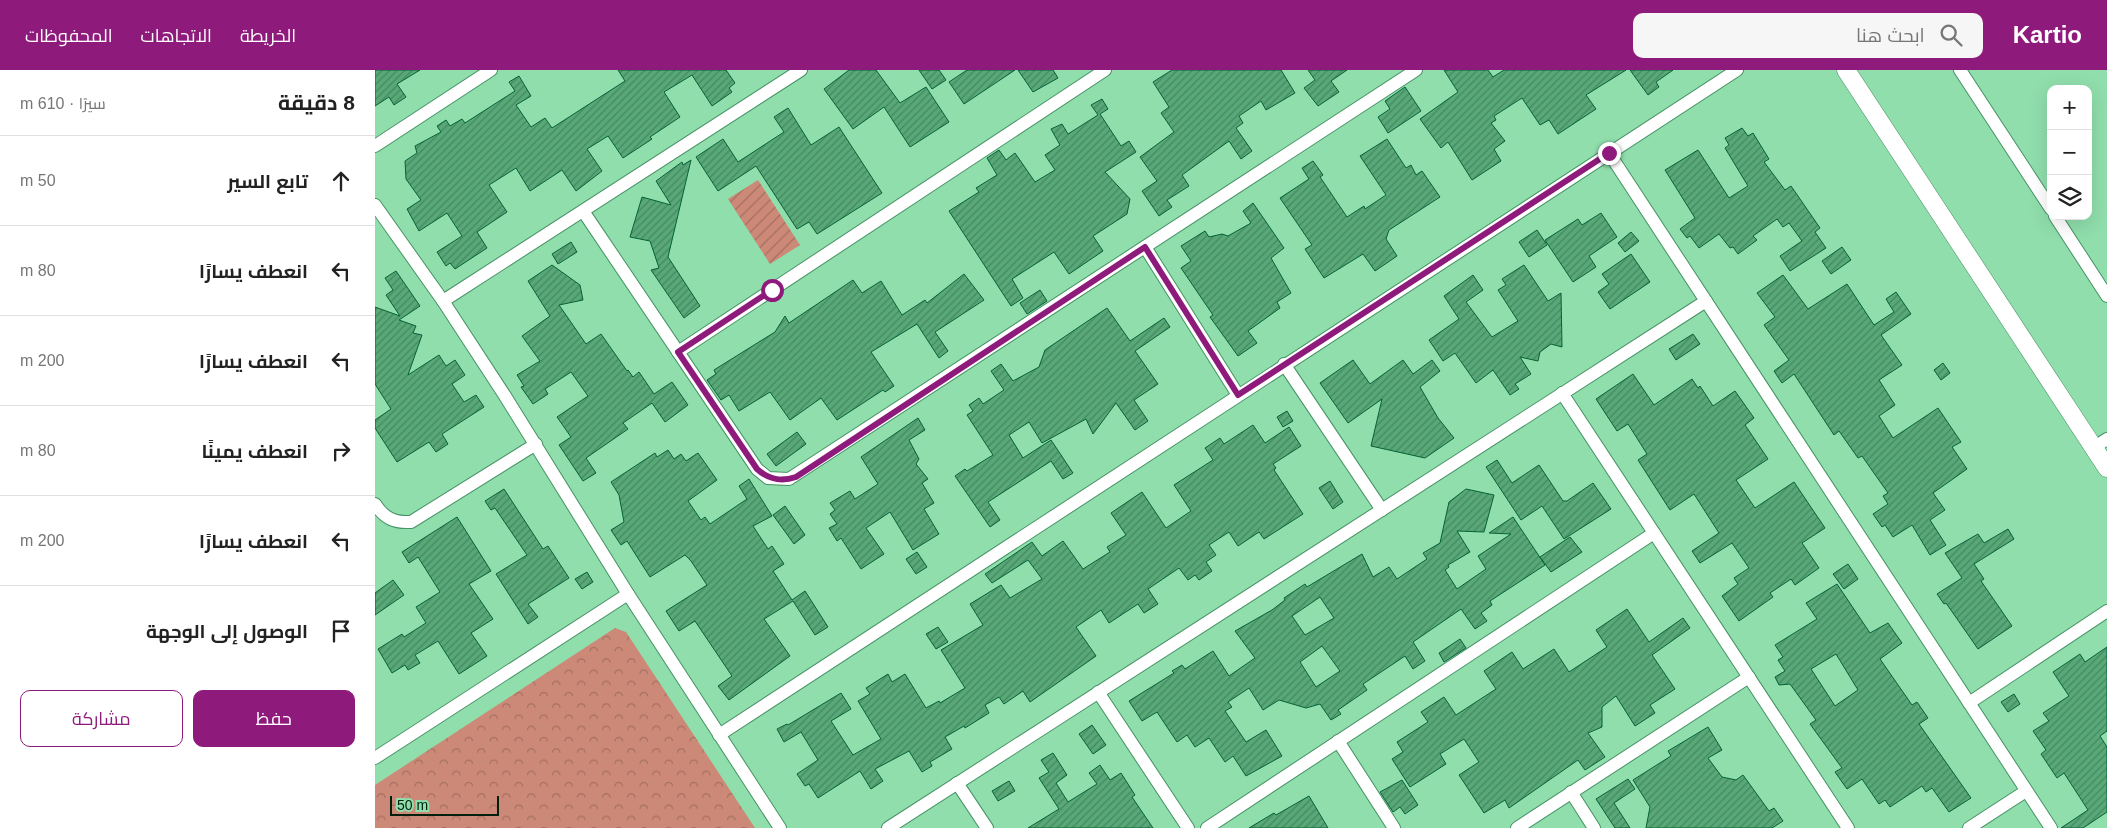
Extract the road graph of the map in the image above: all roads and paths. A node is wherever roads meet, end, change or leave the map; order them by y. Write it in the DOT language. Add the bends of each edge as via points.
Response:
graph roads {
  1 [pos="491,70"];
  2 [pos="801,70"];
  3 [pos="1105,70"];
  4 [pos="1416,70"];
  5 [pos="1737,70"];
  6 [pos="1846,70"];
  7 [pos="1960,70"];
  8 [pos="375,146"];
  9 [pos="1609,153"];
  10 [pos="2047,203"];
  11 [pos="375,205"];
  12 [pos="583,211"];
  13 [pos="2058,220"];
  14 [pos="1145,247"];
  15 [pos="2107,296"];
  16 [pos="443,301"];
  17 [pos="1706,301"];
  18 [pos="678,352"];
  19 [pos="1284,364"];
  20 [pos="1563,393"];
  21 [pos="1238,395"];
  22 [pos="2100,443"];
  23 [pos="536,444"];
  24 [pos="2107,468"];
  25 [pos="375,504"];
  26 [pos="1382,510"];
  27 [pos="1654,534"];
  28 [pos="628,594"];
  29 [pos="2107,611"];
  30 [pos="1749,677"];
  31 [pos="1098,692"];
  32 [pos="1969,703"];
  33 [pos="719,735"];
  34 [pos="1338,741"];
  35 [pos="375,758"];
  36 [pos="957,784"];
  37 [pos="2026,790"];
  38 [pos="1571,792"];
  39 [pos="779,828"];
  40 [pos="888,828"];
  41 [pos="987,828"];
  42 [pos="1188,828"];
  43 [pos="1207,828"];
  44 [pos="1394,828"];
  45 [pos="1517,828"];
  46 [pos="1594,828"];
  47 [pos="1848,828"];
  48 [pos="1969,828"];
  49 [pos="2051,828"];
  1 -- 8 [label="street"];
  2 -- 12 [label="street"];
  3 -- 18 [label="street"];
  4 -- 14 [label="street"];
  5 -- 9 [label="street"];
  6 -- 22 [label="main road"];
  7 -- 10 [label="street"];
  9 -- 17 [label="street"];
  9 -- 19 [label="street"];
  11 -- 16 [label="street"];
  12 -- 16 [label="street"];
  12 -- 18 [label="street"];
  13 -- 15 [label="street"];
  14 -- 18 [label="street" via="789,479 775,480 757,469"];
  14 -- 21 [label="street"];
  16 -- 23 [label="street"];
  17 -- 20 [label="street"];
  17 -- 32 [label="street"];
  19 -- 21 [label="street"];
  19 -- 26 [label="street"];
  20 -- 26 [label="street"];
  20 -- 27 [label="street"];
  21 -- 33 [label="street"];
  22 -- 24 [label="main road"];
  23 -- 25 [label="street" via="411,522 385,517"];
  23 -- 28 [label="street"];
  26 -- 31 [label="street"];
  27 -- 30 [label="street"];
  27 -- 34 [label="street"];
  28 -- 33 [label="street"];
  28 -- 35 [label="street"];
  29 -- 32 [label="street"];
  30 -- 38 [label="street"];
  30 -- 47 [label="street"];
  31 -- 36 [label="street"];
  31 -- 42 [label="street"];
  32 -- 37 [label="street"];
  33 -- 39 [label="street"];
  34 -- 43 [label="street"];
  34 -- 44 [label="street"];
  36 -- 40 [label="street"];
  36 -- 41 [label="street"];
  37 -- 48 [label="street"];
  37 -- 49 [label="street"];
  38 -- 45 [label="street"];
  38 -- 46 [label="street"];
}
